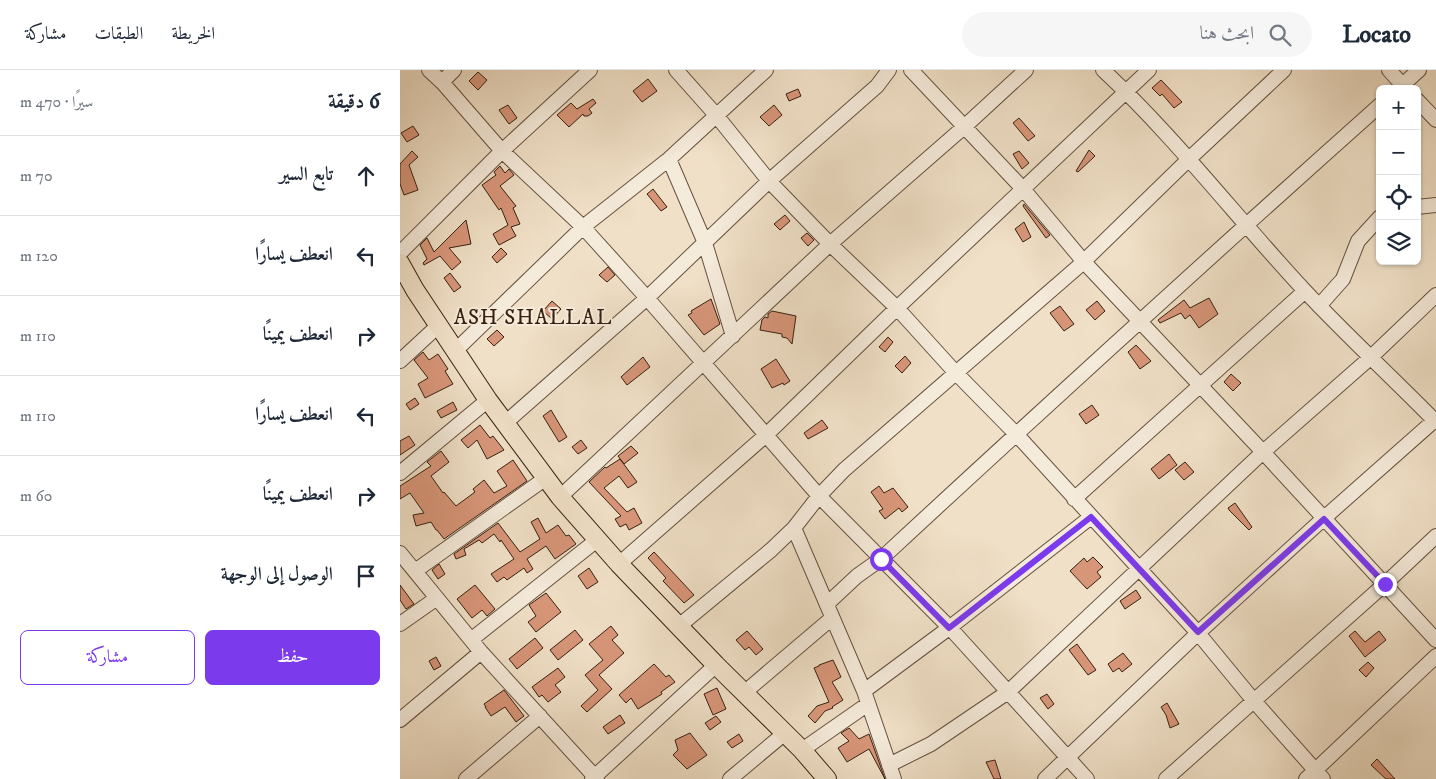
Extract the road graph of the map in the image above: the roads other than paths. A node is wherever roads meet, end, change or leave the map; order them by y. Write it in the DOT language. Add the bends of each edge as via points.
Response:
graph roads {
  1 [pos="429,70"];
  2 [pos="454,70"];
  3 [pos="590,70"];
  4 [pos="676,70"];
  5 [pos="766,70"];
  6 [pos="889,70"];
  7 [pos="911,70"];
  8 [pos="1026,70"];
  9 [pos="1103,70"];
  10 [pos="1149,70"];
  11 [pos="1284,70"];
  12 [pos="1388,70"];
  13 [pos="1418,70"];
  14 [pos="442,82"];
  15 [pos="1400,85"];
  16 [pos="1405,85"];
  17 [pos="1126,91"];
  18 [pos="1421,104"];
  19 [pos="1376,109"];
  20 [pos="716,115"];
  21 [pos="1436,120"];
  22 [pos="964,127"];
  23 [pos="502,151"];
  24 [pos="669,158"];
  25 [pos="1189,160"];
  26 [pos="769,181"];
  27 [pos="1024,190"];
  28 [pos="1436,205"];
  29 [pos="1421,207"];
  30 [pos="1377,220"];
  31 [pos="1245,225"];
  32 [pos="583,227"];
  33 [pos="705,243"];
  34 [pos="830,244"];
  35 [pos="400,253"];
  36 [pos="1084,262"];
  37 [pos="400,263"];
  38 [pos="1305,291"];
  39 [pos="1436,295"];
  40 [pos="647,298"];
  41 [pos="1319,306"];
  42 [pos="897,308"];
  43 [pos="1140,321"];
  44 [pos="439,325"];
  45 [pos="733,336"];
  46 [pos="455,351"];
  47 [pos="1370,358"];
  48 [pos="400,361"];
  49 [pos="705,363"];
  50 [pos="955,372"];
  51 [pos="1200,385"];
  52 [pos="488,400"];
  53 [pos="1435,420"];
  54 [pos="504,424"];
  55 [pos="1016,434"];
  56 [pos="766,435"];
  57 [pos="1263,452"];
  58 [pos="400,473"];
  59 [pos="546,478"];
  60 [pos="819,496"];
  61 [pos="560,498"];
  62 [pos="1074,499"];
  63 [pos="1091,517"];
  64 [pos="1324,519"];
  65 [pos="794,528"];
  66 [pos="1436,536"];
  67 [pos="597,540"];
  68 [pos="400,553"];
  69 [pos="881,559"];
  70 [pos="620,564"];
  71 [pos="1140,569"];
  72 [pos="415,571"];
  73 [pos="1385,584"];
  74 [pos="437,598"];
  75 [pos="827,604"];
  76 [pos="832,618"];
  77 [pos="400,624"];
  78 [pos="679,626"];
  79 [pos="949,628"];
  80 [pos="1198,632"];
  81 [pos="472,639"];
  82 [pos="1436,640"];
  83 [pos="481,652"];
  84 [pos="1436,656"];
  85 [pos="716,665"];
  86 [pos="745,692"];
  87 [pos="1008,692"];
  88 [pos="866,698"];
  89 [pos="1254,701"];
  90 [pos="540,716"];
  91 [pos="400,720"];
  92 [pos="786,733"];
  93 [pos="802,750"];
  94 [pos="1068,758"];
  95 [pos="889,765"];
  96 [pos="1315,776"];
  97 [pos="594,778"];
  98 [pos="466,779"];
  99 [pos="730,779"];
  100 [pos="826,779"];
  101 [pos="894,779"];
  102 [pos="1045,779"];
  103 [pos="1087,779"];
  104 [pos="1166,779"];
  1 -- 14 [label="street"];
  2 -- 14 [label="street"];
  3 -- 23 [label="street"];
  4 -- 20 [label="street"];
  5 -- 20 [label="street"];
  6 -- 26 [label="street" via="877,86"];
  7 -- 22 [label="street"];
  8 -- 22 [label="street"];
  9 -- 17 [label="street"];
  10 -- 17 [label="street"];
  11 -- 25 [label="street"];
  12 -- 15 [label="street"];
  13 -- 16 [label="street"];
  14 -- 23 [label="street"];
  17 -- 25 [label="street"];
  17 -- 27 [label="street"];
  18 -- 21 [label="street"];
  19 -- 31 [label="street"];
  20 -- 24 [label="street"];
  20 -- 26 [label="street"];
  22 -- 27 [label="street"];
  22 -- 34 [label="street"];
  23 -- 32 [label="street"];
  23 -- 35 [label="street"];
  24 -- 32 [label="street"];
  24 -- 33 [label="street"];
  25 -- 31 [label="street"];
  25 -- 36 [label="street"];
  26 -- 33 [label="street"];
  26 -- 34 [label="street"];
  27 -- 36 [label="street"];
  27 -- 42 [label="street"];
  28 -- 29 [label="street"];
  30 -- 41 [label="street" via="1358,241 1343,279"];
  31 -- 38 [label="street"];
  31 -- 43 [label="street"];
  32 -- 40 [label="street"];
  32 -- 46 [label="street"];
  33 -- 40 [label="street"];
  33 -- 45 [label="street"];
  34 -- 42 [label="street"];
  34 -- 45 [label="street"];
  36 -- 43 [label="street"];
  36 -- 50 [label="street"];
  37 -- 44 [label="main road"];
  38 -- 41 [label="street"];
  38 -- 51 [label="street"];
  39 -- 47 [label="street"];
  40 -- 49 [label="street"];
  40 -- 54 [label="street"];
  41 -- 47 [label="street"];
  42 -- 50 [label="street"];
  42 -- 56 [label="street"];
  43 -- 51 [label="street"];
  43 -- 55 [label="street"];
  44 -- 46 [label="main road"];
  44 -- 48 [label="street"];
  45 -- 49 [label="street"];
  46 -- 52 [label="main road"];
  47 -- 53 [label="street"];
  47 -- 57 [label="street"];
  49 -- 56 [label="street"];
  49 -- 61 [label="street"];
  50 -- 55 [label="street"];
  50 -- 60 [label="street"];
  51 -- 57 [label="street"];
  51 -- 62 [label="street"];
  52 -- 54 [label="main road"];
  52 -- 58 [label="street"];
  53 -- 64 [label="street"];
  54 -- 59 [label="main road"];
  55 -- 62 [label="street"];
  55 -- 69 [label="street"];
  56 -- 60 [label="street"];
  56 -- 70 [label="street"];
  57 -- 64 [label="street"];
  57 -- 71 [label="street"];
  59 -- 61 [label="main road"];
  59 -- 72 [label="street"];
  60 -- 65 [label="street"];
  60 -- 69 [label="street"];
  61 -- 67 [label="main road"];
  62 -- 63 [label="street"];
  63 -- 71 [label="street"];
  63 -- 79 [label="street"];
  64 -- 73 [label="street"];
  64 -- 80 [label="street"];
  65 -- 75 [label="street"];
  65 -- 78 [label="street"];
  66 -- 73 [label="street"];
  67 -- 70 [label="main road"];
  67 -- 81 [label="street"];
  68 -- 72 [label="street"];
  69 -- 75 [label="street"];
  69 -- 79 [label="street"];
  70 -- 78 [label="main road"];
  71 -- 80 [label="street"];
  71 -- 87 [label="street"];
  72 -- 74 [label="street"];
  73 -- 82 [label="street"];
  73 -- 89 [label="street"];
  74 -- 77 [label="street"];
  74 -- 81 [label="street"];
  75 -- 76 [label="street"];
  76 -- 86 [label="street"];
  76 -- 88 [label="street"];
  78 -- 85 [label="main road"];
  79 -- 87 [label="street"];
  79 -- 88 [label="street"];
  80 -- 89 [label="street"];
  80 -- 94 [label="street"];
  81 -- 83 [label="street"];
  83 -- 90 [label="street"];
  83 -- 91 [label="street"];
  84 -- 96 [label="street"];
  85 -- 86 [label="main road"];
  85 -- 97 [label="street"];
  86 -- 92 [label="main road"];
  87 -- 94 [label="street"];
  87 -- 95 [label="street" via="932,744"];
  88 -- 93 [label="street"];
  88 -- 95 [label="street"];
  89 -- 96 [label="street"];
  89 -- 104 [label="street"];
  90 -- 97 [label="street"];
  90 -- 98 [label="street"];
  92 -- 93 [label="main road"];
  92 -- 99 [label="street"];
  93 -- 100 [label="main road"];
  94 -- 102 [label="street"];
  94 -- 103 [label="street"];
  95 -- 101 [label="street"];
}
